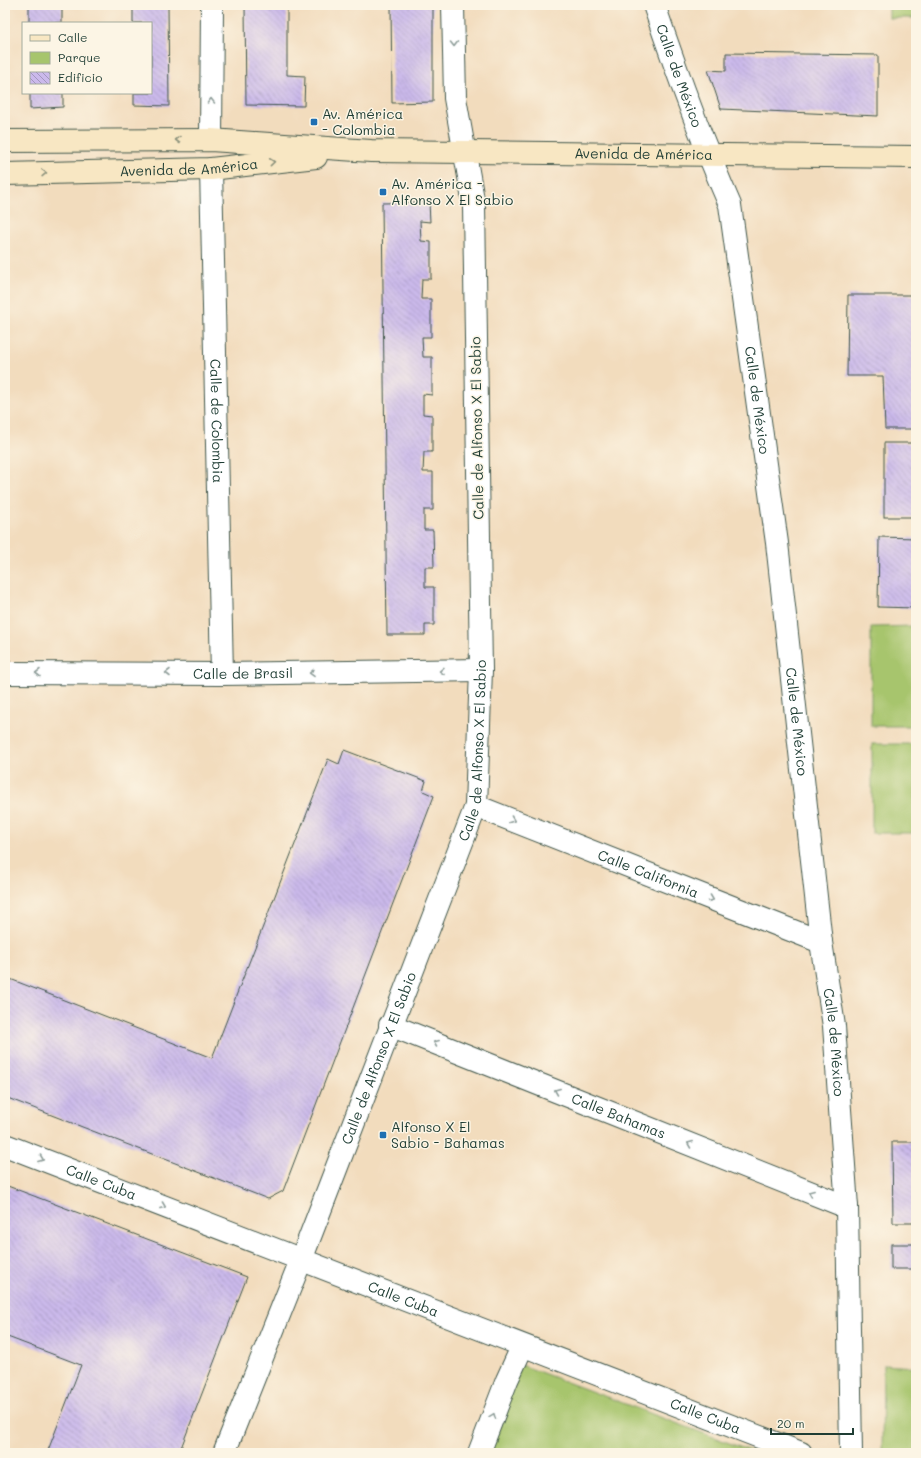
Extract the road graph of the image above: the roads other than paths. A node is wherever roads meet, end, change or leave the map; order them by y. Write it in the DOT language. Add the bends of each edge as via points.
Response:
graph roads {
  1 [pos="212,5"];
  2 [pos="453,5"];
  3 [pos="654,5"];
  4 [pos="211,140"];
  5 [pos="5,141"];
  6 [pos="371,151"];
  7 [pos="465,151"];
  8 [pos="708,155"];
  9 [pos="916,156"];
  10 [pos="211,169"];
  11 [pos="5,174"];
  12 [pos="481,670"];
  13 [pos="5,673"];
  14 [pos="222,674"];
  15 [pos="476,806"];
  16 [pos="821,942"];
  17 [pos="390,1025"];
  18 [pos="5,1145"];
  19 [pos="847,1207"];
  20 [pos="301,1260"];
  21 [pos="522,1346"];
  22 [pos="224,1453"];
  23 [pos="479,1453"];
  24 [pos="801,1453"];
  25 [pos="851,1453"];
  4 -- 1 [label="street, one-way"];
  2 -- 7 [label="street, Calle de Alfonso X El Sabio, one-way" via="455,98"];
  3 -- 8 [label="street, Calle de México"];
  4 -- 5 [label="main road, Avenida de América, one-way"];
  4 -- 6 [label="main road, Avenida de América"];
  6 -- 7 [label="main road, Avenida de América"];
  10 -- 6 [label="main road, Avenida de América, one-way"];
  7 -- 8 [label="main road, Avenida de América"];
  7 -- 12 [label="street, Calle de Alfonso X El Sabio" via="474,205"];
  8 -- 9 [label="main road, Avenida de América"];
  8 -- 16 [label="street, Calle de México" via="730,204 777,544"];
  11 -- 10 [label="main road, Avenida de América, one-way"];
  10 -- 14 [label="street, Calle de Colombia"];
  12 -- 14 [label="street, Calle de Brasil, one-way"];
  12 -- 15 [label="street, Calle de Alfonso X El Sabio"];
  14 -- 13 [label="street, Calle de Brasil, one-way"];
  15 -- 16 [label="street, Calle California, one-way"];
  15 -- 17 [label="street, Calle de Alfonso X El Sabio"];
  16 -- 19 [label="street, Calle de México" via="834,1026"];
  19 -- 17 [label="street, Calle Bahamas, one-way"];
  17 -- 20 [label="street, Calle de Alfonso X El Sabio"];
  18 -- 20 [label="street, Calle Cuba, one-way"];
  19 -- 25 [label="street, Calle de México"];
  20 -- 21 [label="street, Calle Cuba"];
  20 -- 22 [label="street, Calle de Alfonso X El Sabio"];
  23 -- 21 [label="street, one-way"];
  21 -- 24 [label="street, Calle Cuba"];
}
